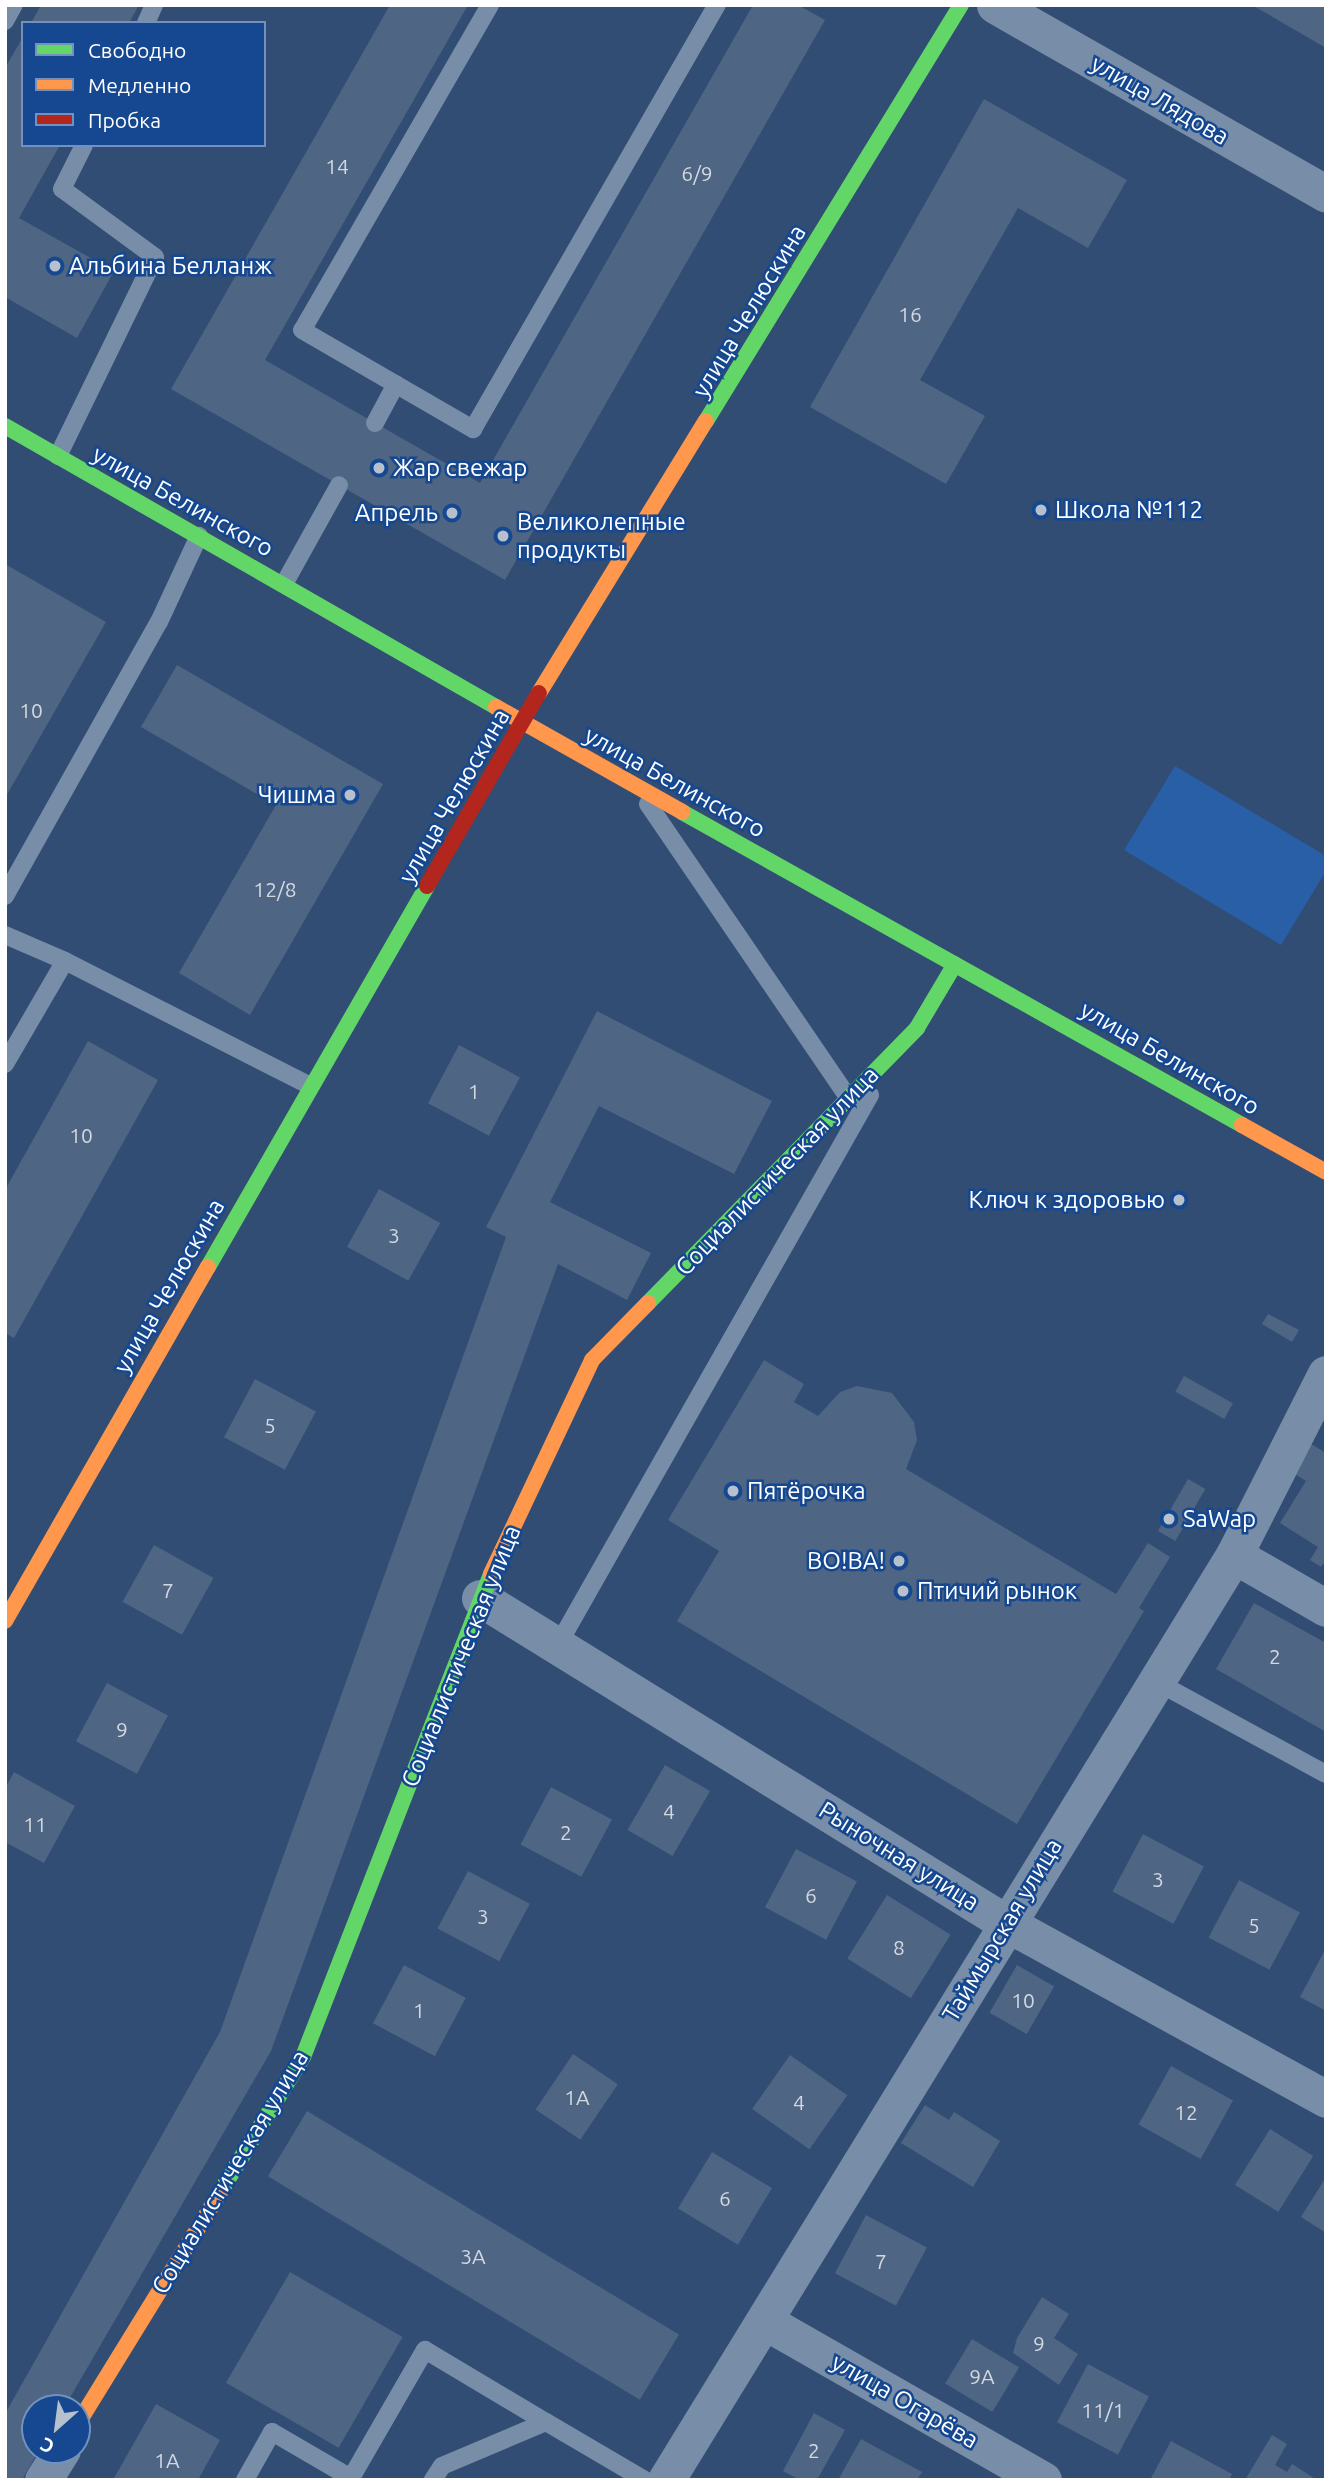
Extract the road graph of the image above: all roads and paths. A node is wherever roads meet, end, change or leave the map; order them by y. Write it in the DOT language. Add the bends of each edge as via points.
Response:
graph roads {
  1 [pos="15,5"];
  2 [pos="154,5"];
  3 [pos="490,5"];
  4 [pos="717,5"];
  5 [pos="961,5"];
  6 [pos="995,5"];
  7 [pos="5,21"];
  8 [pos="147,21"];
  9 [pos="83,147"];
  10 [pos="1326,194"];
  11 [pos="396,384"];
  12 [pos="375,423"];
  13 [pos="5,426"];
  14 [pos="58,456"];
  15 [pos="339,485"];
  16 [pos="199,536"];
  17 [pos="284,584"];
  18 [pos="522,721"];
  19 [pos="635,785"];
  20 [pos="5,896"];
  21 [pos="5,935"];
  22 [pos="65,961"];
  23 [pos="955,964"];
  24 [pos="898,1047"];
  25 [pos="5,1064"];
  26 [pos="310,1086"];
  27 [pos="848,1097"];
  28 [pos="1326,1172"];
  29 [pos="1326,1374"];
  30 [pos="1234,1555"];
  31 [pos="480,1598"];
  32 [pos="1326,1608"];
  33 [pos="5,1620"];
  34 [pos="559,1643"];
  35 [pos="1157,1682"];
  36 [pos="1326,1773"];
  37 [pos="1006,1923"];
  38 [pos="1326,2099"];
  39 [pos="766,2322"];
  40 [pos="91,2402"];
  41 [pos="546,2422"];
  42 [pos="53,2464"];
  43 [pos="43,2480"];
  44 [pos="245,2480"];
  45 [pos="433,2480"];
  46 [pos="645,2480"];
  47 [pos="666,2480"];
  48 [pos="1043,2480"];
  1 -- 7 [label="lane"];
  2 -- 8 [label="lane"];
  3 -- 11 [label="lane" via="302,330"];
  4 -- 11 [label="lane" via="473,429"];
  5 -- 18 [label="street, улица Челюскина"];
  6 -- 10 [label="street, улица Лядова"];
  9 -- 14 [label="lane" via="62,189 155,257"];
  11 -- 12 [label="lane"];
  13 -- 14 [label="street, улица Белинского"];
  14 -- 16 [label="street, улица Белинского"];
  15 -- 17 [label="lane"];
  16 -- 17 [label="street, улица Белинского"];
  16 -- 20 [label="lane" via="159,622"];
  17 -- 18 [label="street, улица Белинского"];
  18 -- 19 [label="street, улица Белинского"];
  18 -- 26 [label="street, улица Челюскина"];
  19 -- 23 [label="street, улица Белинского"];
  19 -- 27 [label="lane"];
  21 -- 22 [label="lane"];
  22 -- 25 [label="lane"];
  22 -- 26 [label="lane"];
  23 -- 24 [label="street, Социалистическая улица" via="917,1028"];
  23 -- 28 [label="street, улица Белинского"];
  24 -- 27 [label="street, Социалистическая улица"];
  24 -- 34 [label="lane"];
  26 -- 33 [label="street, улица Челюскина"];
  27 -- 31 [label="street, Социалистическая улица" via="592,1360"];
  29 -- 30 [label="street, Таймырская улица"];
  30 -- 32 [label="street"];
  30 -- 35 [label="street, Таймырская улица"];
  31 -- 34 [label="street, Рыночная улица"];
  31 -- 40 [label="street, Социалистическая улица" via="303,2057"];
  34 -- 37 [label="street, Рыночная улица"];
  35 -- 36 [label="lane"];
  35 -- 37 [label="street, Таймырская улица"];
  37 -- 38 [label="street, Рыночная улица"];
  37 -- 39 [label="street, Таймырская улица"];
  39 -- 47 [label="street, Таймырская улица"];
  39 -- 48 [label="street, улица Огарёва"];
  41 -- 44 [label="lane" via="425,2350 351,2478 272,2432"];
  41 -- 45 [label="lane" via="442,2466"];
  41 -- 46 [label="lane"];
  42 -- 43 [label="street"];
}
